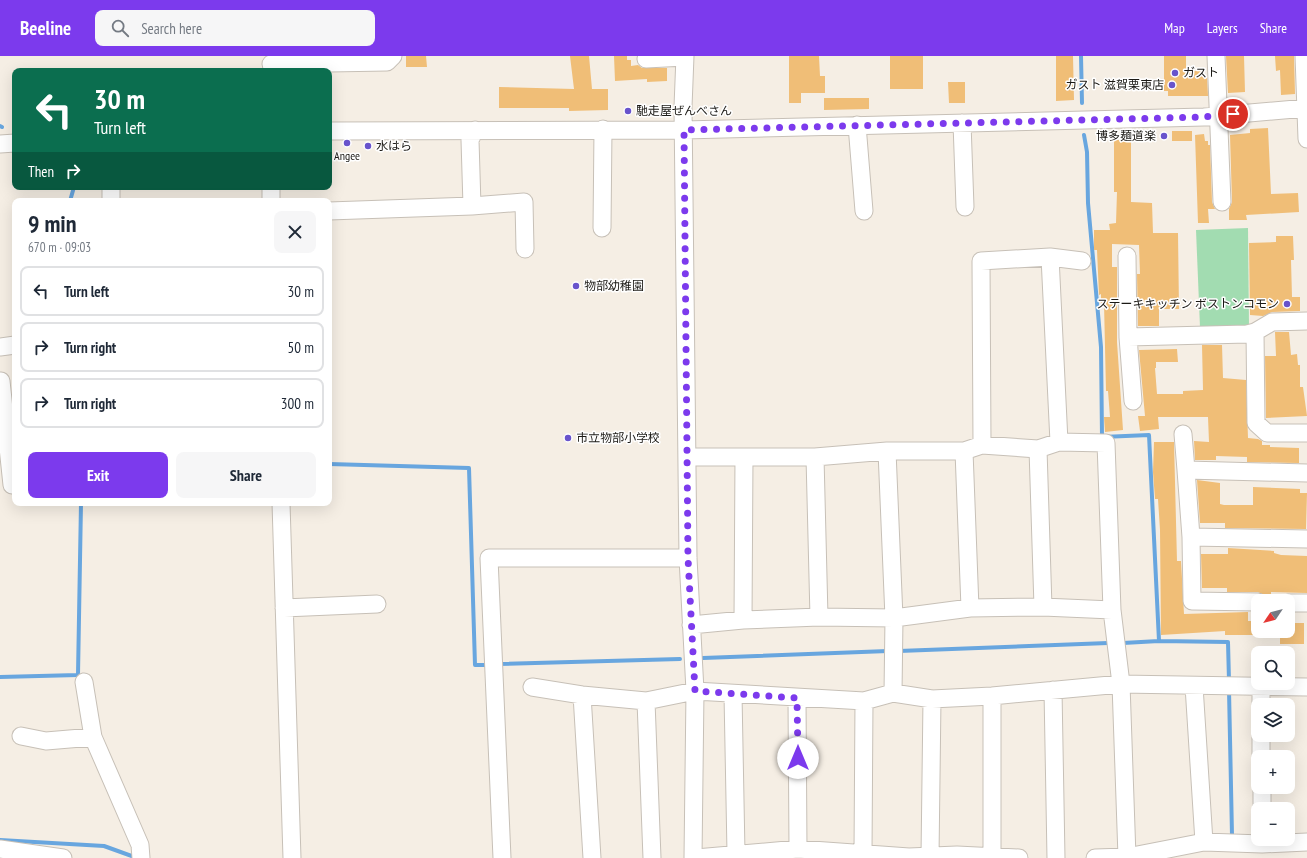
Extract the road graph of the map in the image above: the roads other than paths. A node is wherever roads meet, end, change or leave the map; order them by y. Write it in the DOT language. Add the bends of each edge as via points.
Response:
graph roads {
  1 [pos="393,56"];
  2 [pos="685,56"];
  3 [pos="1216,56"];
  4 [pos="1304,56"];
  5 [pos="646,59"];
  6 [pos="271,64"];
  7 [pos="1306,108"];
  8 [pos="1219,115"];
  9 [pos="962,123"];
  10 [pos="858,125"];
  11 [pos="603,129"];
  12 [pos="475,130"];
  13 [pos="684,130"];
  14 [pos="332,131"];
  15 [pos="1307,139"];
  16 [pos="1222,202"];
  17 [pos="472,206"];
  18 [pos="965,208"];
  19 [pos="864,210"];
  20 [pos="332,211"];
  21 [pos="602,228"];
  22 [pos="525,249"];
  23 [pos="1127,256"];
  24 [pos="1050,257"];
  25 [pos="1082,261"];
  26 [pos="1307,321"];
  27 [pos="1255,332"];
  28 [pos="1128,337"];
  29 [pos="12,345"];
  30 [pos="0,347"];
  31 [pos="1,381"];
  32 [pos="1133,401"];
  33 [pos="1307,433"];
  34 [pos="1183,434"];
  35 [pos="1059,442"];
  36 [pos="982,445"];
  37 [pos="1038,449"];
  38 [pos="964,450"];
  39 [pos="887,451"];
  40 [pos="688,457"];
  41 [pos="744,457"];
  42 [pos="815,457"];
  43 [pos="1186,470"];
  44 [pos="1307,474"];
  45 [pos="9,485"];
  46 [pos="281,506"];
  47 [pos="1191,537"];
  48 [pos="1307,539"];
  49 [pos="688,558"];
  50 [pos="1251,602"];
  51 [pos="1295,603"];
  52 [pos="1307,603"];
  53 [pos="377,604"];
  54 [pos="1044,607"];
  55 [pos="284,608"];
  56 [pos="970,608"];
  57 [pos="1112,610"];
  58 [pos="819,617"];
  59 [pos="894,618"];
  60 [pos="743,620"];
  61 [pos="691,625"];
  62 [pos="84,682"];
  63 [pos="1121,684"];
  64 [pos="1194,686"];
  65 [pos="532,687"];
  66 [pos="1251,687"];
  67 [pos="1295,687"];
  68 [pos="1307,687"];
  69 [pos="1053,690"];
  70 [pos="695,691"];
  71 [pos="893,693"];
  72 [pos="732,694"];
  73 [pos="582,695"];
  74 [pos="992,696"];
  75 [pos="797,698"];
  76 [pos="932,699"];
  77 [pos="646,701"];
  78 [pos="864,701"];
  79 [pos="21,736"];
  80 [pos="93,736"];
  81 [pos="1251,841"];
  82 [pos="1204,842"];
  83 [pos="1295,842"];
  84 [pos="1307,842"];
  85 [pos="0,849"];
  86 [pos="798,849"];
  87 [pos="736,853"];
  88 [pos="863,854"];
  89 [pos="930,857"];
  90 [pos="957,857"];
  91 [pos="992,857"];
  92 [pos="63,858"];
  93 [pos="141,858"];
  94 [pos="292,858"];
  95 [pos="502,858"];
  96 [pos="592,858"];
  97 [pos="652,858"];
  98 [pos="694,858"];
  99 [pos="1019,858"];
  100 [pos="1056,858"];
  101 [pos="1095,858"];
  102 [pos="1120,858"];
  1 -- 6 [label="street" via="387,62"];
  2 -- 5 [label="street"];
  2 -- 13 [label="street"];
  3 -- 8 [label="street"];
  4 -- 7 [label="street"];
  7 -- 8 [label="street"];
  7 -- 15 [label="street"];
  8 -- 9 [label="street"];
  8 -- 16 [label="street"];
  9 -- 10 [label="street"];
  9 -- 18 [label="street"];
  10 -- 13 [label="street"];
  10 -- 19 [label="street"];
  11 -- 12 [label="street"];
  11 -- 13 [label="street"];
  11 -- 21 [label="street"];
  12 -- 14 [label="street"];
  12 -- 17 [label="street" via="470,140"];
  13 -- 40 [label="street"];
  17 -- 20 [label="street"];
  17 -- 22 [label="street" via="524,202"];
  23 -- 28 [label="street"];
  24 -- 25 [label="street"];
  24 -- 35 [label="street"];
  24 -- 36 [label="street" via="981,261"];
  26 -- 27 [label="street" via="1272,322"];
  27 -- 28 [label="street"];
  27 -- 33 [label="street" via="1256,423 1266,433"];
  28 -- 32 [label="street"];
  29 -- 30 [label="street"];
  31 -- 45 [label="street"];
  34 -- 43 [label="street"];
  35 -- 37 [label="street"];
  35 -- 57 [label="street" via="1106,444"];
  36 -- 37 [label="street"];
  36 -- 38 [label="street"];
  37 -- 54 [label="street"];
  38 -- 39 [label="street"];
  38 -- 56 [label="street"];
  39 -- 42 [label="street"];
  39 -- 59 [label="street"];
  40 -- 41 [label="street"];
  40 -- 49 [label="street"];
  41 -- 42 [label="street"];
  41 -- 60 [label="street"];
  42 -- 58 [label="street"];
  43 -- 44 [label="street"];
  43 -- 47 [label="street"];
  46 -- 55 [label="street"];
  47 -- 48 [label="street"];
  47 -- 50 [label="street" via="1192,601"];
  49 -- 61 [label="street"];
  49 -- 95 [label="street" via="489,558"];
  51 -- 52 [label="street"];
  53 -- 55 [label="street"];
  54 -- 56 [label="street"];
  54 -- 57 [label="street"];
  55 -- 94 [label="street"];
  56 -- 59 [label="street"];
  57 -- 63 [label="street"];
  58 -- 59 [label="street"];
  58 -- 60 [label="street"];
  59 -- 71 [label="street"];
  60 -- 61 [label="street"];
  61 -- 70 [label="street"];
  62 -- 80 [label="street"];
  63 -- 64 [label="street"];
  63 -- 69 [label="street"];
  63 -- 102 [label="street"];
  64 -- 66 [label="street"];
  64 -- 82 [label="street"];
  65 -- 73 [label="street"];
  67 -- 68 [label="street"];
  69 -- 74 [label="street"];
  69 -- 100 [label="street"];
  70 -- 72 [label="street"];
  70 -- 77 [label="street"];
  70 -- 98 [label="street"];
  71 -- 76 [label="street"];
  71 -- 78 [label="street"];
  72 -- 75 [label="street"];
  72 -- 87 [label="street"];
  73 -- 77 [label="street"];
  73 -- 96 [label="street"];
  74 -- 76 [label="street"];
  74 -- 91 [label="street"];
  75 -- 78 [label="street"];
  75 -- 86 [label="street"];
  76 -- 89 [label="street"];
  77 -- 97 [label="street"];
  78 -- 88 [label="street"];
  79 -- 80 [label="street" via="46,741"];
  80 -- 93 [label="street" via="140,845"];
  81 -- 82 [label="street"];
  82 -- 102 [label="street"];
  83 -- 84 [label="street"];
  85 -- 92 [label="street"];
  86 -- 87 [label="street"];
  86 -- 88 [label="street"];
  87 -- 98 [label="street"];
  88 -- 89 [label="street"];
  89 -- 90 [label="street"];
  90 -- 91 [label="street"];
  91 -- 99 [label="street"];
  101 -- 102 [label="street"];
}
